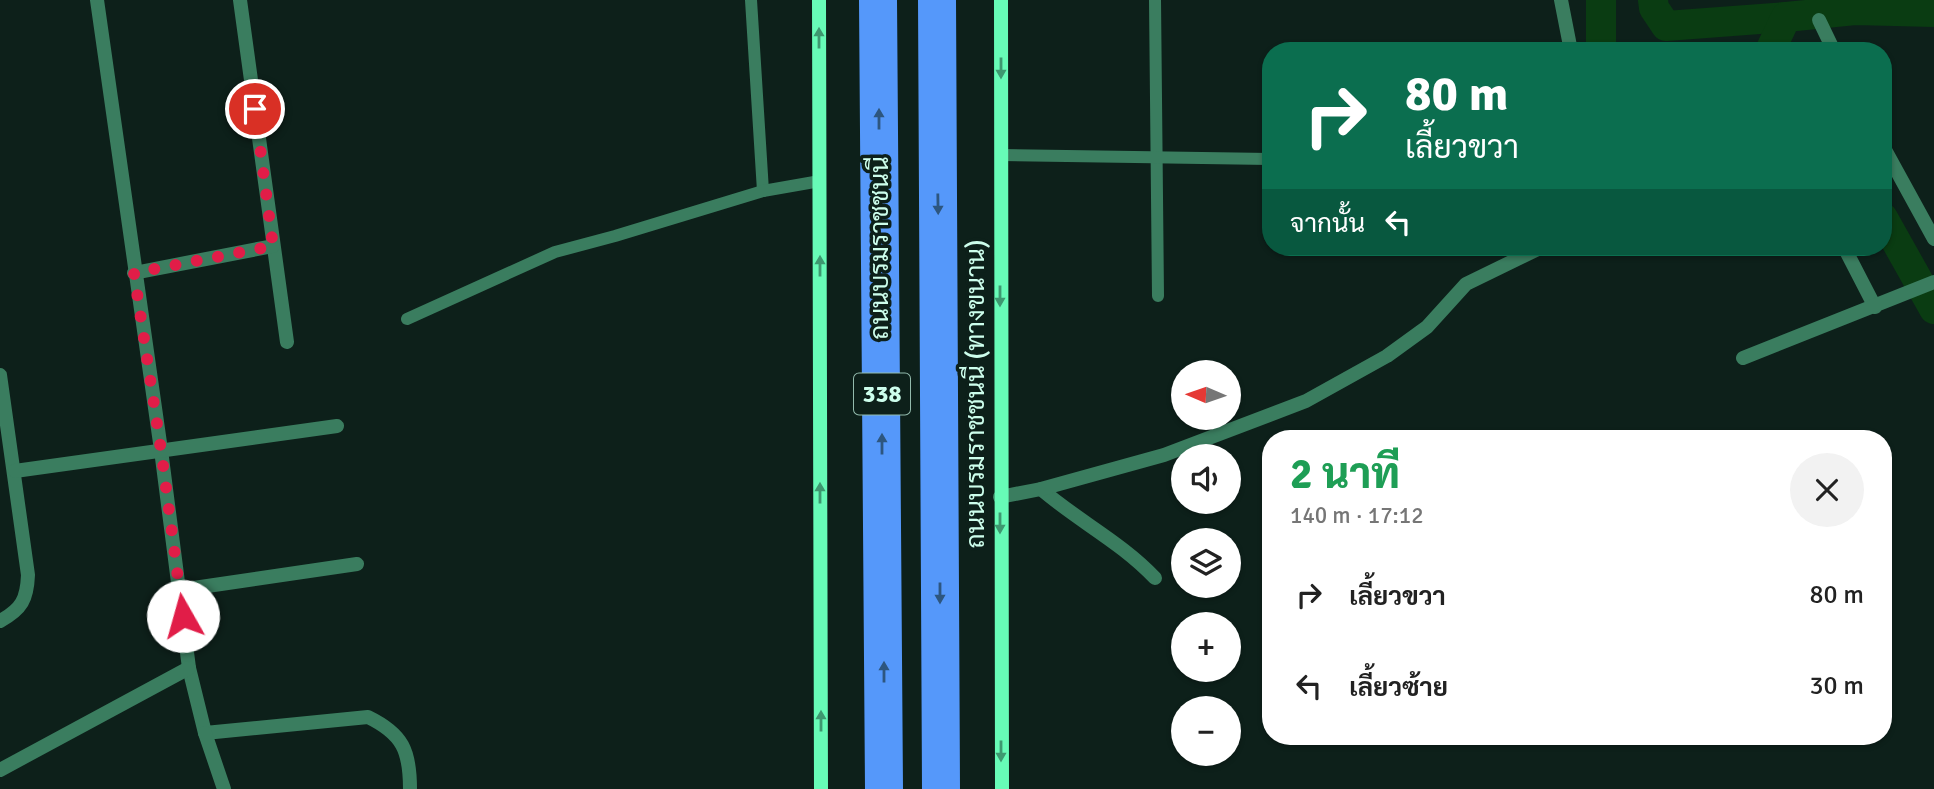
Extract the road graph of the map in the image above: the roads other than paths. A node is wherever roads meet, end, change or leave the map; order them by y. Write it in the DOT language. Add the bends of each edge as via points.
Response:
graph roads {
  1 [pos="97,0"];
  2 [pos="240,0"];
  3 [pos="751,0"];
  4 [pos="819,0"];
  5 [pos="878,0"];
  6 [pos="937,0"];
  7 [pos="1001,0"];
  8 [pos="1155,0"];
  9 [pos="1560,0"];
  10 [pos="1819,20"];
  11 [pos="1570,42"];
  12 [pos="1830,42"];
  13 [pos="1001,155"];
  14 [pos="1156,158"];
  15 [pos="1262,159"];
  16 [pos="1892,168"];
  17 [pos="820,181"];
  18 [pos="763,191"];
  19 [pos="1934,239"];
  20 [pos="273,246"];
  21 [pos="1524,256"];
  22 [pos="1849,256"];
  23 [pos="134,273"];
  24 [pos="1934,282"];
  25 [pos="1158,296"];
  26 [pos="1875,307"];
  27 [pos="408,319"];
  28 [pos="287,342"];
  29 [pos="1744,358"];
  30 [pos="0,375"];
  31 [pos="337,426"];
  32 [pos="161,450"];
  33 [pos="6,455"];
  34 [pos="15,471"];
  35 [pos="1041,489"];
  36 [pos="1000,497"];
  37 [pos="357,564"];
  38 [pos="1155,578"];
  39 [pos="180,590"];
  40 [pos="0,621"];
  41 [pos="189,668"];
  42 [pos="940,693"];
  43 [pos="884,711"];
  44 [pos="205,733"];
  45 [pos="0,770"];
  46 [pos="224,789"];
  47 [pos="410,789"];
  48 [pos="821,789"];
  49 [pos="875,789"];
  50 [pos="884,789"];
  51 [pos="941,789"];
  52 [pos="947,789"];
  53 [pos="1002,789"];
  1 -- 23 [label="street"];
  2 -- 20 [label="street"];
  3 -- 18 [label="lane"];
  17 -- 4 [label="main road, 338, one-way"];
  43 -- 5 [label="highway, ถนนบรมราชชนนี / 338, one-way"];
  6 -- 42 [label="highway, 338, one-way"];
  7 -- 13 [label="main road, ถนนบรมราชชนนี (ทางขนาน), one-way"];
  8 -- 14 [label="lane"];
  9 -- 11 [label="street"];
  10 -- 12 [label="street"];
  13 -- 14 [label="lane"];
  13 -- 36 [label="main road, ถนนบรมราชชนนี (ทางขนาน), one-way"];
  14 -- 15 [label="lane"];
  14 -- 25 [label="lane"];
  16 -- 19 [label="street"];
  17 -- 18 [label="lane"];
  48 -- 17 [label="main road, 338, one-way"];
  18 -- 27 [label="lane" via="555,252"];
  20 -- 23 [label="street"];
  20 -- 28 [label="street"];
  21 -- 35 [label="street" via="1466,284 1427,327 1387,356 1306,401 1164,455"];
  22 -- 26 [label="street"];
  23 -- 32 [label="street"];
  24 -- 26 [label="street"];
  26 -- 29 [label="street"];
  30 -- 33 [label="street"];
  31 -- 32 [label="street"];
  32 -- 34 [label="street"];
  32 -- 39 [label="street"];
  33 -- 34 [label="street"];
  34 -- 40 [label="street" via="27,594"];
  35 -- 36 [label="street"];
  35 -- 38 [label="street" via="1133,555"];
  36 -- 53 [label="main road, ถนนบรมราชชนนี (ทางขนาน), one-way"];
  37 -- 39 [label="street"];
  39 -- 41 [label="street"];
  41 -- 44 [label="street"];
  41 -- 45 [label="street"];
  42 -- 51 [label="highway, 338"];
  42 -- 52 [label="highway"];
  43 -- 49 [label="highway"];
  43 -- 50 [label="highway, ถนนบรมราชชนนี / 338"];
  44 -- 46 [label="street"];
  44 -- 47 [label="street" via="368,717 387,726 402,743 410,764"];
}
